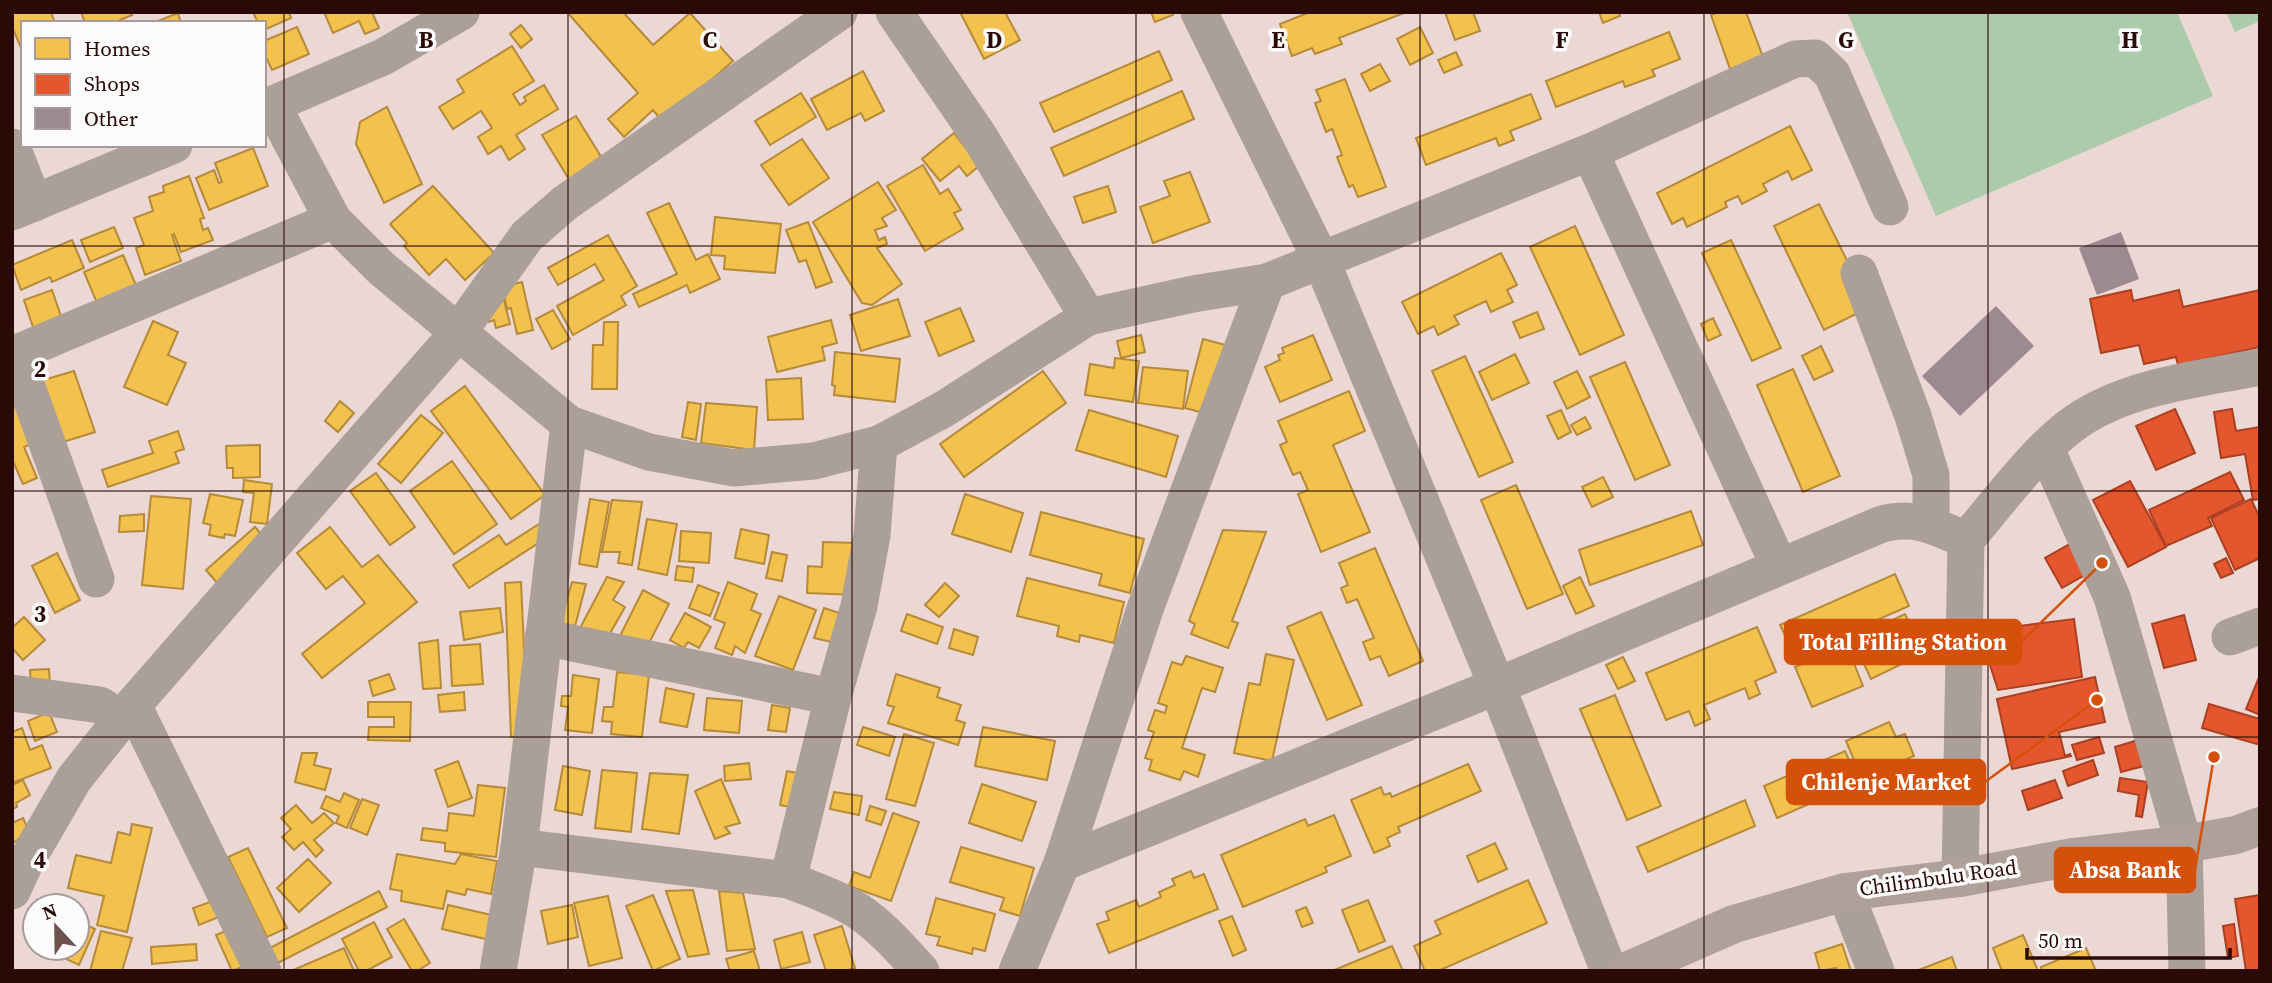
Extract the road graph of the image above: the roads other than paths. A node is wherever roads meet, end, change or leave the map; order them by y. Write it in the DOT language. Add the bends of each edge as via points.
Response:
graph roads {
  1 [pos="461,12"];
  2 [pos="839,12"];
  3 [pos="894,12"];
  4 [pos="1199,12"];
  5 [pos="268,107"];
  6 [pos="12,147"];
  7 [pos="169,147"];
  8 [pos="1590,152"];
  9 [pos="23,207"];
  10 [pos="1890,207"];
  11 [pos="333,220"];
  12 [pos="1322,262"];
  13 [pos="1859,273"];
  14 [pos="1267,282"];
  15 [pos="1088,317"];
  16 [pos="457,334"];
  17 [pos="14,354"];
  18 [pos="2260,367"];
  19 [pos="569,424"];
  20 [pos="879,444"];
  21 [pos="2046,449"];
  22 [pos="1931,525"];
  23 [pos="1966,540"];
  24 [pos="1779,566"];
  25 [pos="96,579"];
  26 [pos="542,636"];
  27 [pos="1497,686"];
  28 [pos="12,693"];
  29 [pos="833,697"];
  30 [pos="128,712"];
  31 [pos="2260,826"];
  32 [pos="2184,844"];
  33 [pos="519,847"];
  34 [pos="1062,863"];
  35 [pos="1960,878"];
  36 [pos="788,880"];
  37 [pos="12,891"];
  38 [pos="1845,892"];
  39 [pos="263,971"];
  40 [pos="498,971"];
  41 [pos="921,971"];
  42 [pos="1017,971"];
  43 [pos="1609,971"];
  44 [pos="1627,971"];
  45 [pos="1876,971"];
  46 [pos="2186,971"];
  1 -- 5 [label="street" via="383,57"];
  2 -- 16 [label="street" via="565,203 527,236"];
  3 -- 15 [label="street" via="979,136"];
  4 -- 12 [label="street"];
  5 -- 11 [label="street"];
  6 -- 9 [label="street"];
  7 -- 9 [label="street"];
  8 -- 10 [label="street" via="1795,59 1815,58 1832,74"];
  8 -- 12 [label="street"];
  8 -- 24 [label="street"];
  11 -- 16 [label="street"];
  11 -- 17 [label="street"];
  12 -- 14 [label="street"];
  12 -- 27 [label="street"];
  13 -- 22 [label="street" via="1931,475"];
  14 -- 15 [label="street"];
  14 -- 34 [label="street" via="1145,609"];
  15 -- 20 [label="street" via="944,409"];
  16 -- 19 [label="street"];
  16 -- 30 [label="street"];
  17 -- 25 [label="street"];
  18 -- 21 [label="street" via="2176,383 2102,407"];
  19 -- 20 [label="street" via="649,452 734,468 814,461"];
  19 -- 26 [label="street"];
  20 -- 29 [label="street" via="872,535 859,606"];
  21 -- 23 [label="street"];
  21 -- 32 [label="street" via="2112,597"];
  22 -- 23 [label="street"];
  22 -- 24 [label="street" via="1900,519"];
  23 -- 35 [label="street"];
  24 -- 27 [label="street"];
  26 -- 29 [label="street"];
  26 -- 33 [label="street"];
  27 -- 34 [label="street"];
  27 -- 43 [label="street"];
  28 -- 30 [label="street"];
  29 -- 36 [label="street"];
  30 -- 37 [label="street" via="74,779"];
  30 -- 39 [label="street"];
  31 -- 32 [label="main road, Chilimbulu Road"];
  32 -- 35 [label="main road, Chilimbulu Road" via="2073,857"];
  32 -- 46 [label="street"];
  33 -- 36 [label="street"];
  33 -- 40 [label="street"];
  34 -- 42 [label="street"];
  35 -- 38 [label="main road, Chilimbulu Road"];
  36 -- 41 [label="street" via="858,911"];
  38 -- 44 [label="main road, Chilimbulu Road" via="1734,924"];
  38 -- 45 [label="street"];
}
